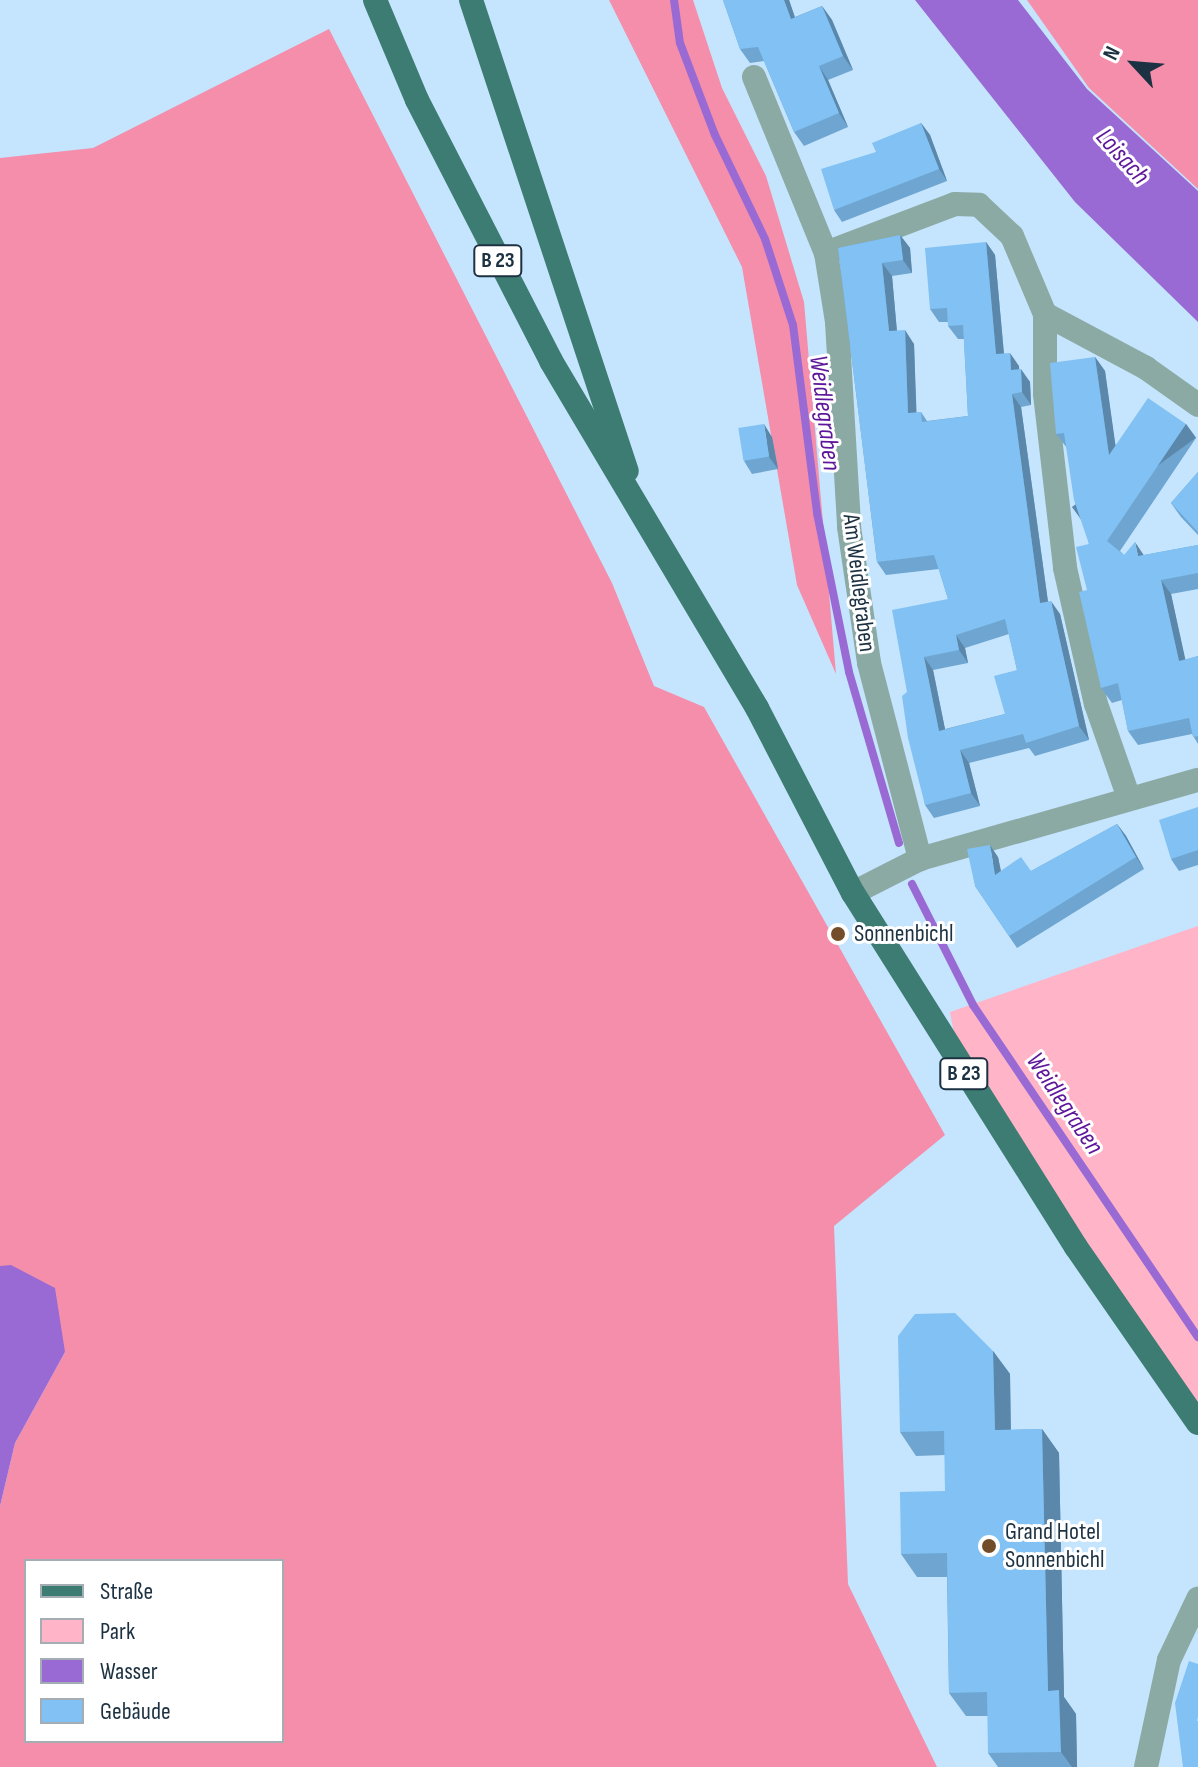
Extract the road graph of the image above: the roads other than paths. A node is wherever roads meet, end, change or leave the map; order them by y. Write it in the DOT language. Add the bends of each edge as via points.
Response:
graph roads {
  1 [pos="375,0"];
  2 [pos="471,0"];
  3 [pos="754,77"];
  4 [pos="826,253"];
  5 [pos="1045,314"];
  6 [pos="1198,405"];
  7 [pos="640,511"];
  8 [pos="1198,780"];
  9 [pos="1129,798"];
  10 [pos="920,859"];
  11 [pos="853,893"];
  12 [pos="1198,1423"];
  13 [pos="1198,1599"];
  14 [pos="1146,1767"];
  1 -- 7 [label="main road, B 23" via="474,215 551,361"];
  2 -- 7 [label="main road, B 23"];
  3 -- 4 [label="street, Am Weidlegraben"];
  4 -- 5 [label="street" via="955,204 979,205 1012,236"];
  4 -- 10 [label="street, Am Weidlegraben" via="840,351 849,527 869,663"];
  5 -- 6 [label="street" via="1146,368"];
  5 -- 9 [label="street" via="1045,394 1065,568 1096,704"];
  7 -- 11 [label="main road, B 23" via="757,708"];
  8 -- 9 [label="street"];
  9 -- 10 [label="street"];
  10 -- 11 [label="street"];
  11 -- 12 [label="main road, B 23" via="1076,1247"];
  13 -- 14 [label="street" via="1169,1660"];
}
